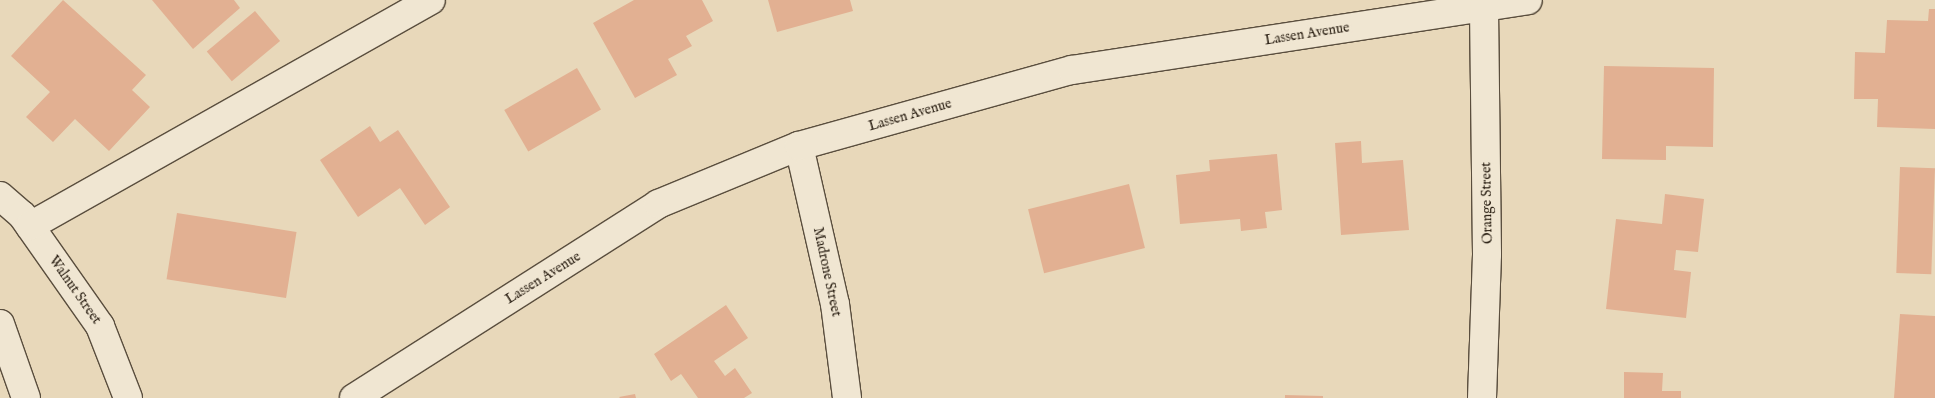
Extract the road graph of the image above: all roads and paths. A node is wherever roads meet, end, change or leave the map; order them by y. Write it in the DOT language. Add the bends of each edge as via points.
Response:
graph roads {
  1 [pos="431,0"];
  2 [pos="1528,0"];
  3 [pos="1484,7"];
  4 [pos="799,146"];
  5 [pos="0,196"];
  6 [pos="30,226"];
  7 [pos="0,324"];
  8 [pos="26,398"];
  9 [pos="128,398"];
  10 [pos="354,398"];
  11 [pos="846,398"];
  12 [pos="1482,398"];
  1 -- 6 [label="street"];
  2 -- 3 [label="street, Lassen Avenue"];
  3 -- 4 [label="street, Lassen Avenue" via="1072,70"];
  3 -- 12 [label="street, Orange Street" via="1487,254"];
  4 -- 10 [label="street, Lassen Avenue" via="658,204"];
  4 -- 11 [label="street, Madrone Street" via="835,304"];
  5 -- 6 [label="street, Walnut Street"];
  6 -- 9 [label="street, Walnut Street" via="100,326"];
  7 -- 8 [label="street"];
}
